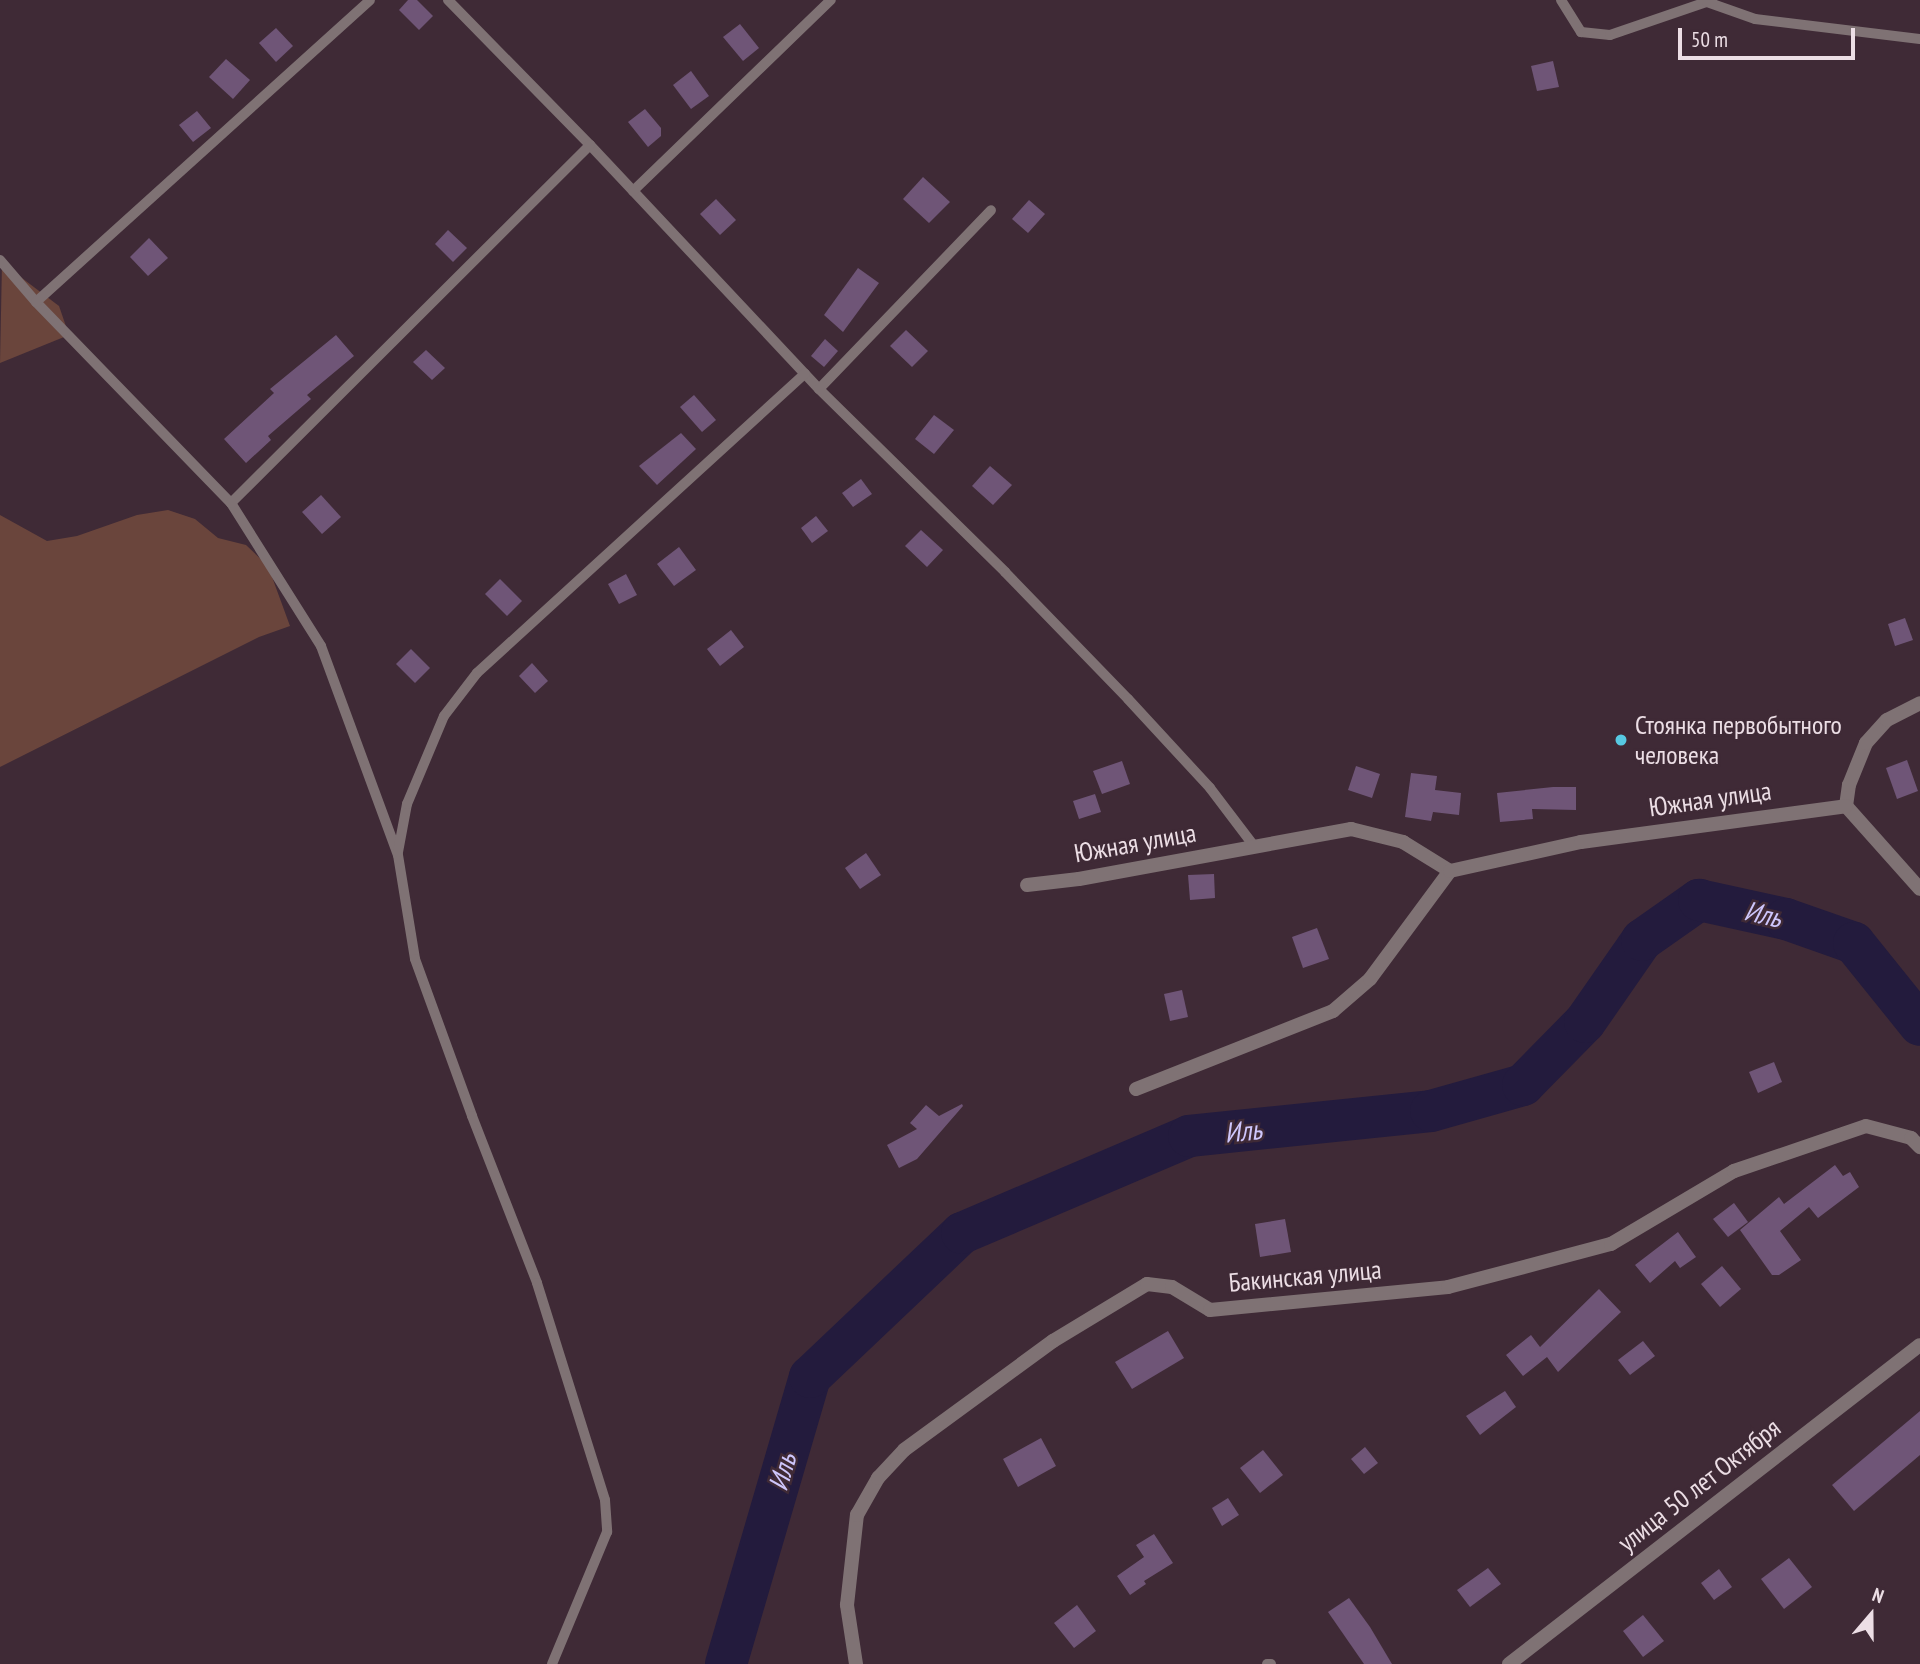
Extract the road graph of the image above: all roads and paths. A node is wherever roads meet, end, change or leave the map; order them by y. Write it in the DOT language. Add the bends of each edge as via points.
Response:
graph roads {
  1 [pos="370,0"];
  2 [pos="449,0"];
  3 [pos="831,0"];
  4 [pos="1562,0"];
  5 [pos="1710,1"];
  6 [pos="1920,39"];
  7 [pos="590,145"];
  8 [pos="633,191"];
  9 [pos="991,210"];
  10 [pos="0,260"];
  11 [pos="36,302"];
  12 [pos="805,374"];
  13 [pos="819,389"];
  14 [pos="231,503"];
  15 [pos="1920,703"];
  16 [pos="1846,806"];
  17 [pos="1254,846"];
  18 [pos="398,855"];
  19 [pos="1450,871"];
  20 [pos="1027,885"];
  21 [pos="1920,889"];
  22 [pos="1136,1089"];
  23 [pos="1920,1147"];
  24 [pos="1920,1345"];
  25 [pos="552,1664"];
  26 [pos="856,1664"];
  27 [pos="1508,1664"];
  1 -- 11 [label="lane"];
  2 -- 7 [label="lane"];
  3 -- 8 [label="lane"];
  4 -- 5 [label="lane" via="1581,32 1610,35"];
  5 -- 6 [label="lane" via="1755,19"];
  7 -- 8 [label="lane"];
  7 -- 14 [label="lane"];
  8 -- 12 [label="lane"];
  9 -- 13 [label="lane"];
  10 -- 11 [label="lane"];
  11 -- 14 [label="lane"];
  12 -- 13 [label="lane"];
  12 -- 18 [label="lane" via="477,673 443,716 407,804"];
  13 -- 17 [label="lane" via="1128,699 1210,788"];
  14 -- 18 [label="lane" via="321,646"];
  15 -- 16 [label="street" via="1887,720 1867,743 1849,785"];
  16 -- 19 [label="street, Южная улица" via="1581,842"];
  16 -- 21 [label="street"];
  17 -- 19 [label="street, Южная улица" via="1351,829 1403,842"];
  17 -- 20 [label="street, Южная улица"];
  18 -- 25 [label="lane" via="415,959 537,1283 605,1500 607,1532"];
  19 -- 22 [label="street" via="1370,979 1333,1011"];
  23 -- 26 [label="street, Бакинская улица" via="1911,1138 1866,1126 1734,1171 1611,1244 1448,1287 1210,1310 1172,1287 1147,1283 1042,1349 904,1450 878,1478 857,1515 847,1605"];
  24 -- 27 [label="street, улица 50 лет Октября"];
}
